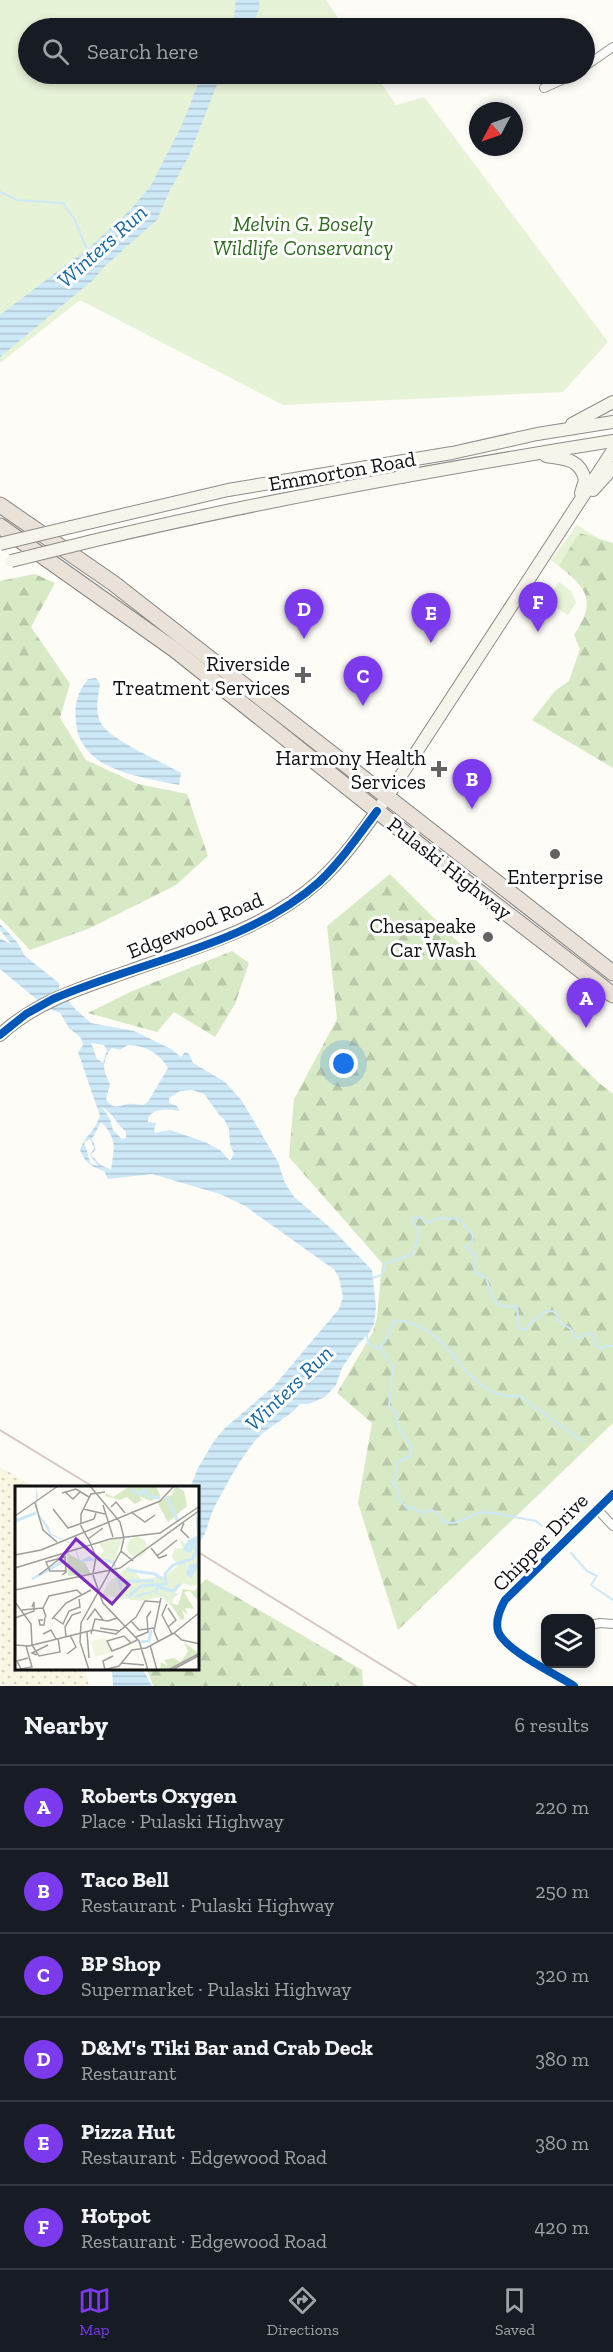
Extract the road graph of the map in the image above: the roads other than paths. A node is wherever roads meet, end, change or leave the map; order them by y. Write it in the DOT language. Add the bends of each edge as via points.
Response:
graph roads {
  1 [pos="613,47"];
  2 [pos="595,60"];
  3 [pos="553,84"];
  4 [pos="544,88"];
  5 [pos="613,402"];
  6 [pos="613,422"];
  7 [pos="537,434"];
  8 [pos="613,441"];
  9 [pos="613,450"];
  10 [pos="532,454"];
  11 [pos="613,468"];
  12 [pos="579,503"];
  13 [pos="0,505"];
  14 [pos="0,526"];
  15 [pos="0,544"];
  16 [pos="5,562"];
  17 [pos="387,797"];
  18 [pos="377,811"];
  19 [pos="613,973"];
  20 [pos="613,995"];
  21 [pos="0,1035"];
  22 [pos="613,1494"];
  23 [pos="597,1509"];
  24 [pos="613,1526"];
  25 [pos="595,1624"];
  26 [pos="613,1624"];
  27 [pos="557,1668"];
  28 [pos="554,1673"];
  29 [pos="574,1686"];
  1 -- 2 [label="street"];
  3 -- 4 [label="street"];
  5 -- 7 [label="main road" via="568,425"];
  6 -- 7 [label="main road, Emmorton Road"];
  7 -- 15 [label="main road, Emmorton Road, bridge" via="452,453 228,490"];
  8 -- 10 [label="main road, Emmorton Road"];
  9 -- 12 [label="main road, Edgewood Road"];
  10 -- 12 [label="main road" via="576,463 585,480"];
  10 -- 16 [label="main road, Emmorton Road, bridge" via="242,507"];
  11 -- 12 [label="main road"];
  12 -- 17 [label="main road, Edgewood Road"];
  13 -- 17 [label="highway, Pulaski Highway" via="113,583"];
  14 -- 18 [label="highway, Pulaski Highway" via="174,650"];
  17 -- 18 [label="main road, Edgewood Road"];
  17 -- 19 [label="highway, Pulaski Highway"];
  18 -- 20 [label="highway, Pulaski Highway"];
  18 -- 21 [label="main road, Edgewood Road" via="319,882 267,918 228,936 64,994"];
  22 -- 23 [label="street, Chipper Drive"];
  23 -- 24 [label="street"];
  23 -- 28 [label="street, Chipper Drive" via="506,1600 498,1615 498,1630 509,1646"];
  25 -- 26 [label="street"];
  27 -- 28 [label="street"];
  28 -- 29 [label="street, Chipper Drive"];
}
